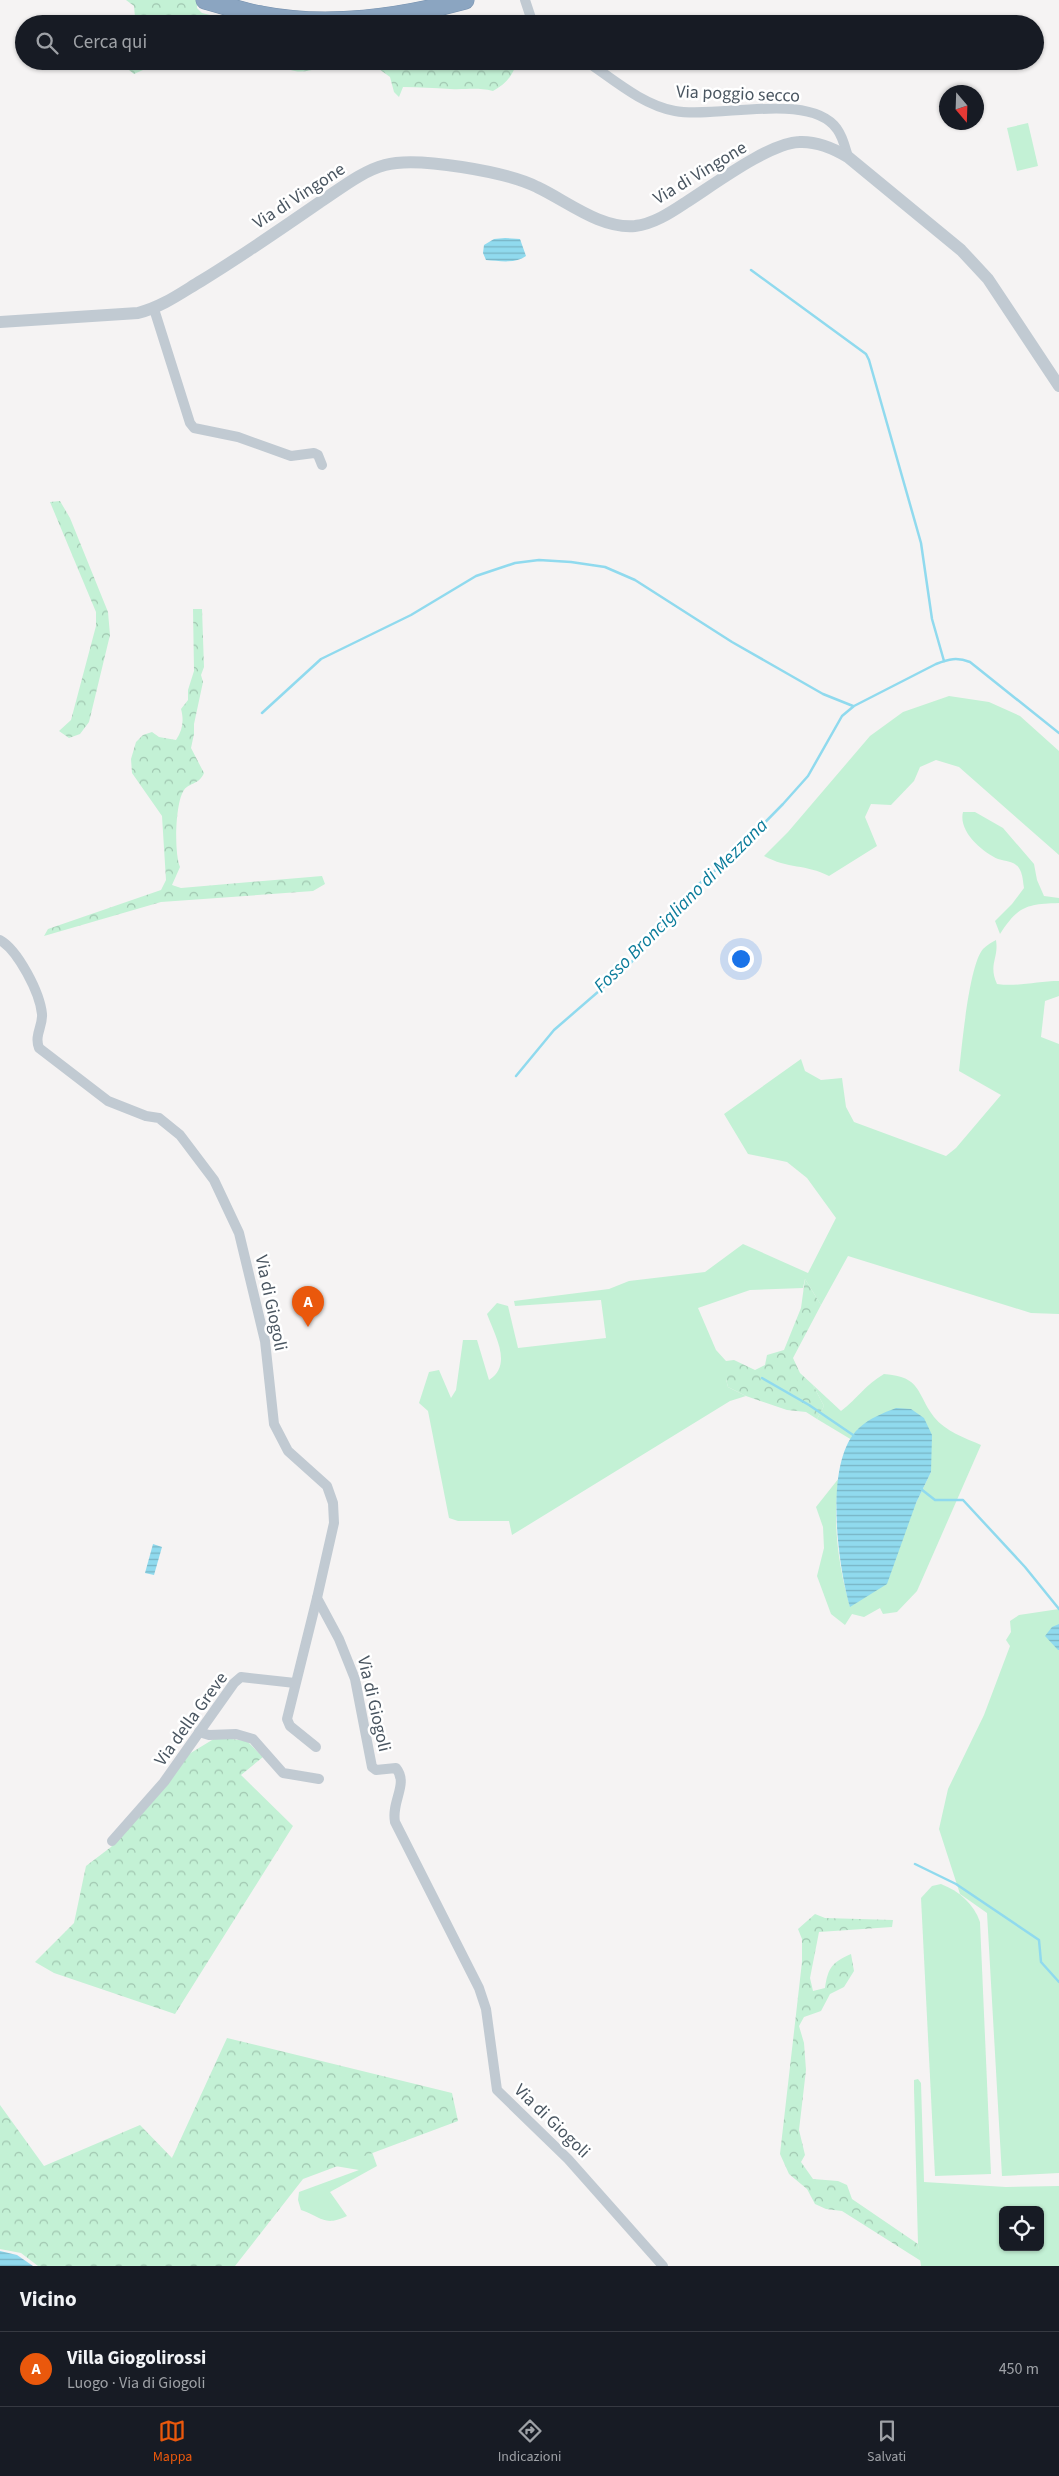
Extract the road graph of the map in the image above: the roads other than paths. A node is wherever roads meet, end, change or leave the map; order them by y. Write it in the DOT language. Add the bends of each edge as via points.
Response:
graph roads {
  1 [pos="205,0"];
  2 [pos="465,0"];
  3 [pos="525,2"];
  4 [pos="262,15"];
  5 [pos="395,15"];
  6 [pos="530,15"];
  7 [pos="600,70"];
  8 [pos="848,157"];
  9 [pos="154,309"];
  10 [pos="0,322"];
  11 [pos="1059,386"];
  12 [pos="322,465"];
  13 [pos="0,940"];
  14 [pos="317,1598"];
  15 [pos="295,1683"];
  16 [pos="199,1732"];
  17 [pos="316,1747"];
  18 [pos="319,1779"];
  19 [pos="112,1841"];
  20 [pos="663,2266"];
  1 -- 4 [label="highway"];
  2 -- 5 [label="highway"];
  3 -- 6 [label="street"];
  7 -- 8 [label="street, Via poggio secco" via="646,101 675,111 714,113 795,108 820,116 836,127"];
  8 -- 9 [label="street, Via di Vingone" via="834,148 817,144 798,142 776,148 673,211 635,226 603,222 535,186 489,171 426,163 386,164 351,181 230,263"];
  8 -- 11 [label="street, Via di Vingone" via="962,250 988,279"];
  9 -- 10 [label="street, Via di Vingone" via="138,313"];
  9 -- 12 [label="street" via="194,428 238,437 291,456 314,453"];
  13 -- 14 [label="street, Via di Giogoli" via="12,948 39,1001 42,1016 37,1033 39,1048 108,1101 159,1118 180,1135 214,1180 239,1233 265,1341 274,1424 288,1450 327,1486 333,1503 334,1523"];
  14 -- 15 [label="street"];
  14 -- 20 [label="street, Via di Giogoli" via="340,1639 355,1680 372,1767 376,1770 396,1768 401,1774 402,1783 393,1811 395,1822 479,1988 486,2009 497,2090 568,2159"];
  15 -- 16 [label="street, Via della Greve" via="241,1677"];
  15 -- 17 [label="street" via="287,1719 290,1726"];
  16 -- 18 [label="street" via="236,1734 253,1739 283,1773"];
  16 -- 19 [label="street, Via della Greve" via="164,1782"];
}
